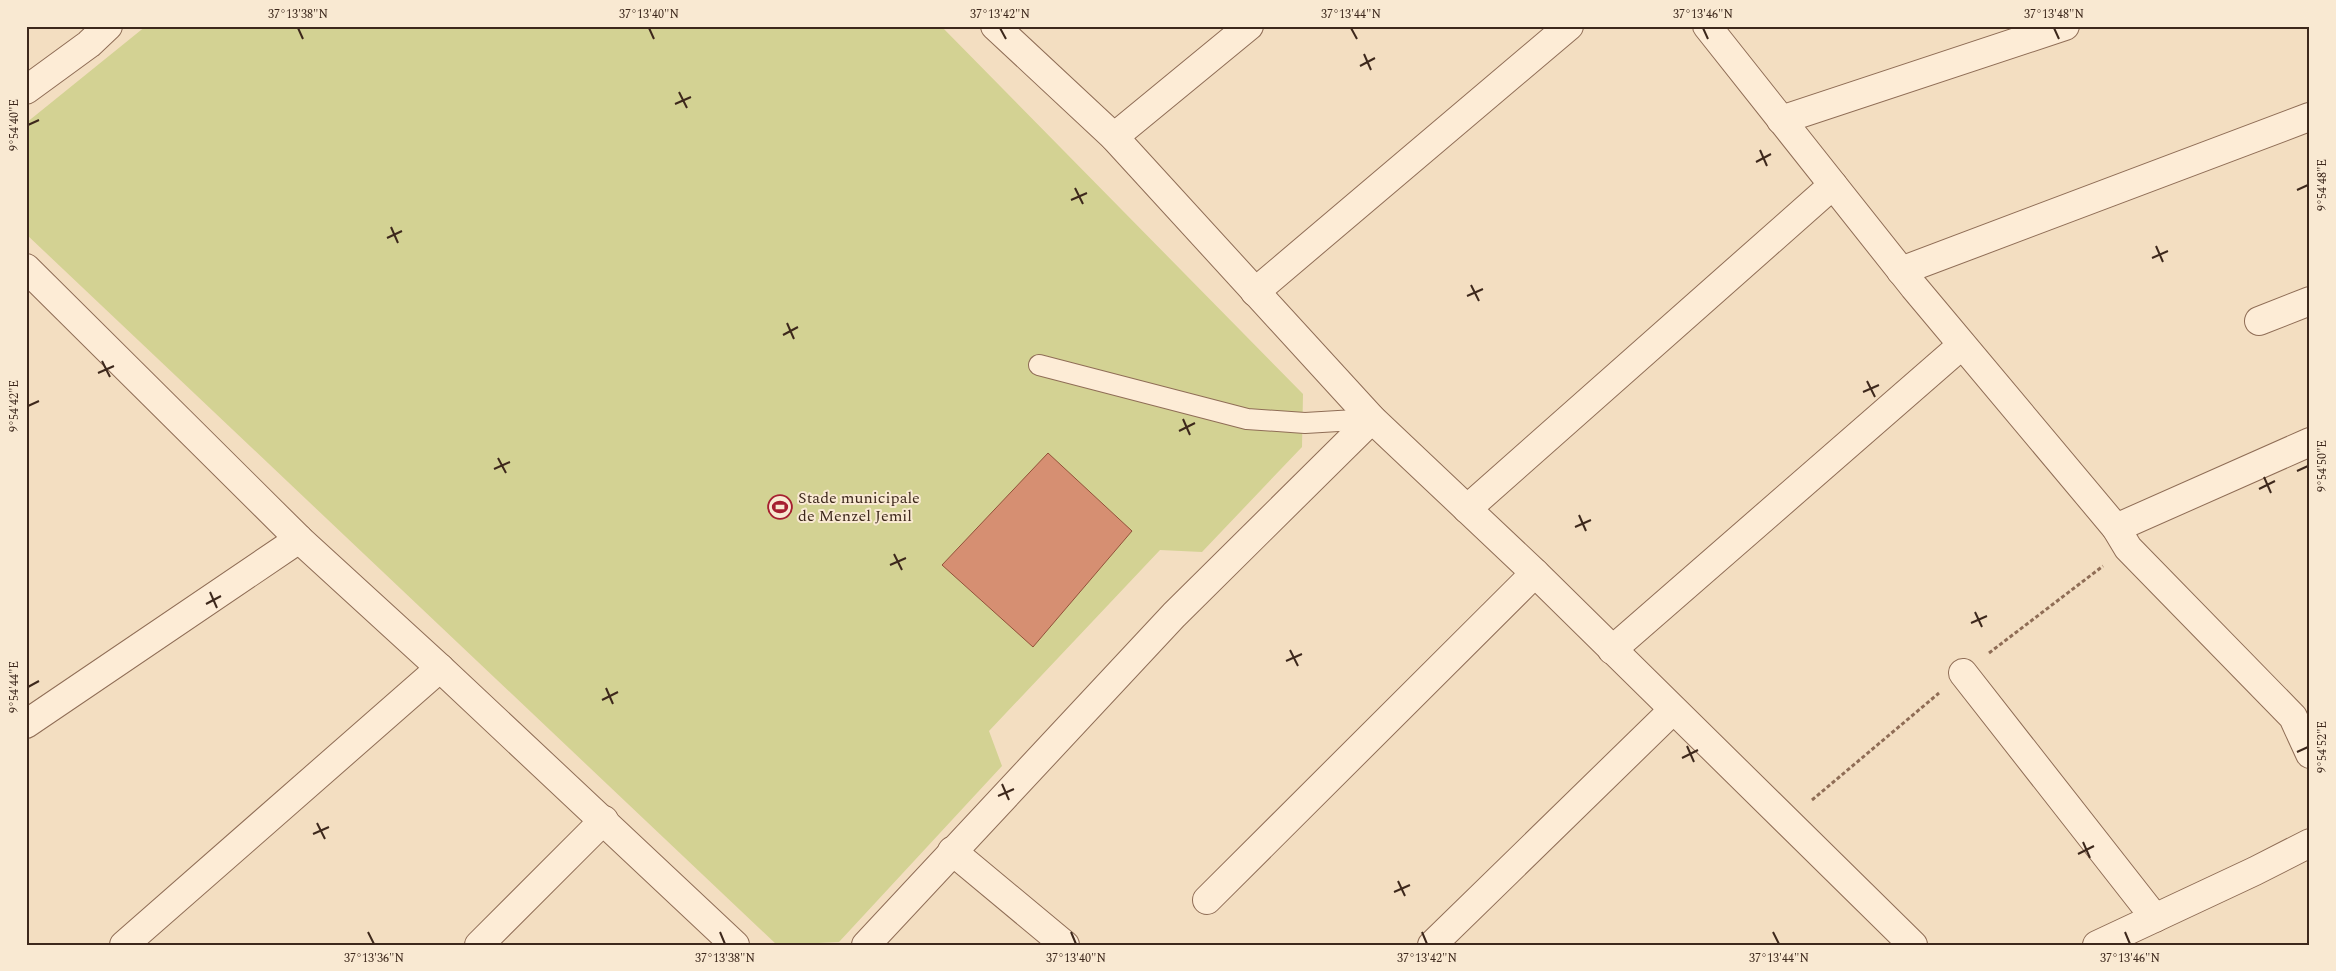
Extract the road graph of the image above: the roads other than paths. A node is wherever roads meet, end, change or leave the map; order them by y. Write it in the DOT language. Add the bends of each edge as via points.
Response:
graph roads {
  1 [pos="108,26"];
  2 [pos="995,26"];
  3 [pos="1249,26"];
  4 [pos="1569,26"];
  5 [pos="2064,26"];
  6 [pos="1711,27"];
  7 [pos="26,90"];
  8 [pos="2309,117"];
  9 [pos="1781,120"];
  10 [pos="1114,137"];
  11 [pos="1833,185"];
  12 [pos="26,268"];
  13 [pos="1902,271"];
  14 [pos="1255,292"];
  15 [pos="2310,301"];
  16 [pos="2259,320"];
  17 [pos="1962,345"];
  18 [pos="1039,365"];
  19 [pos="1372,419"];
  20 [pos="2310,442"];
  21 [pos="1467,509"];
  22 [pos="2116,528"];
  23 [pos="299,540"];
  24 [pos="1535,573"];
  25 [pos="1612,650"];
  26 [pos="440,668"];
  27 [pos="1963,673"];
  28 [pos="1673,710"];
  29 [pos="2302,712"];
  30 [pos="26,724"];
  31 [pos="2310,754"];
  32 [pos="604,820"];
  33 [pos="2310,843"];
  34 [pos="952,851"];
  35 [pos="1207,900"];
  36 [pos="2155,918"];
  37 [pos="124,945"];
  38 [pos="479,945"];
  39 [pos="735,945"];
  40 [pos="866,945"];
  41 [pos="1065,945"];
  42 [pos="1432,945"];
  43 [pos="1912,945"];
  44 [pos="2098,945"];
  1 -- 7 [label="street"];
  2 -- 10 [label="street"];
  3 -- 10 [label="street"];
  4 -- 14 [label="street"];
  5 -- 9 [label="street"];
  6 -- 9 [label="street"];
  8 -- 13 [label="street"];
  9 -- 11 [label="street"];
  10 -- 14 [label="street"];
  11 -- 13 [label="street"];
  11 -- 21 [label="street"];
  12 -- 23 [label="street"];
  13 -- 17 [label="street"];
  14 -- 19 [label="street"];
  15 -- 16 [label="street"];
  17 -- 22 [label="street"];
  17 -- 25 [label="street"];
  18 -- 19 [label="lane" via="1248,418 1305,422"];
  19 -- 21 [label="street"];
  19 -- 34 [label="street" via="1174,616"];
  20 -- 22 [label="street"];
  21 -- 24 [label="street"];
  22 -- 29 [label="street" via="2128,548"];
  23 -- 26 [label="street"];
  23 -- 30 [label="street"];
  24 -- 25 [label="street"];
  24 -- 35 [label="street"];
  25 -- 28 [label="street"];
  26 -- 32 [label="street"];
  26 -- 37 [label="street"];
  27 -- 36 [label="street"];
  28 -- 42 [label="street"];
  28 -- 43 [label="street"];
  29 -- 31 [label="street"];
  32 -- 38 [label="street"];
  32 -- 39 [label="street"];
  33 -- 36 [label="street"];
  34 -- 40 [label="street"];
  34 -- 41 [label="street"];
  36 -- 44 [label="street"];
}
